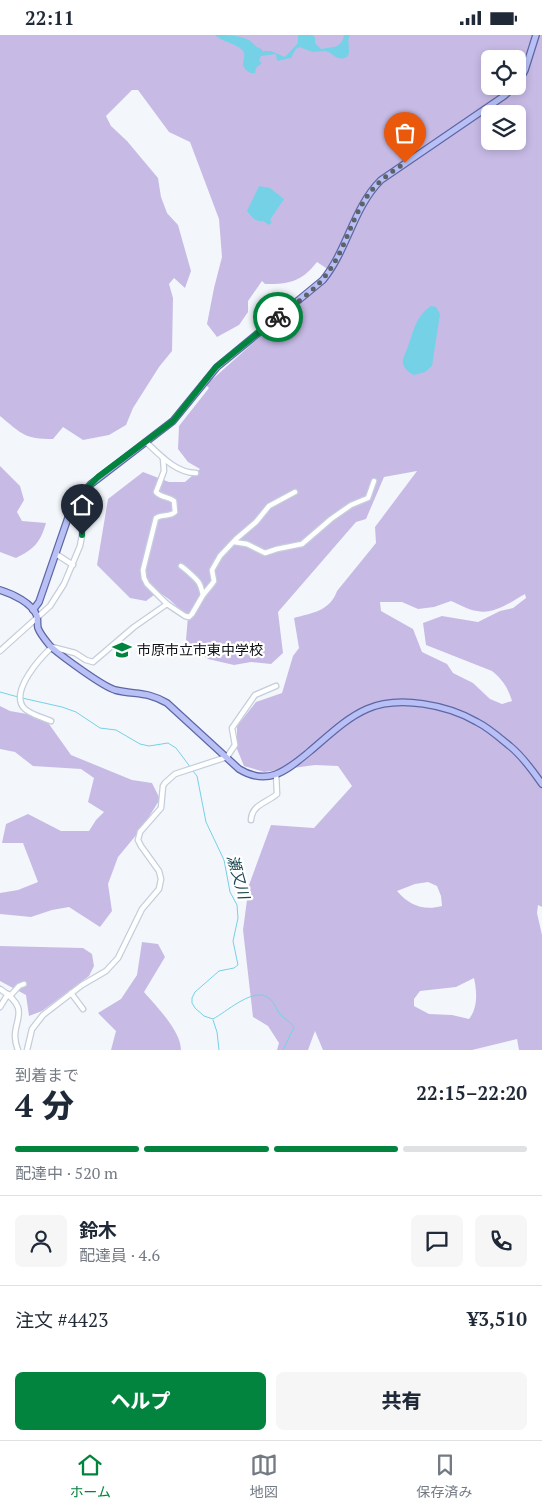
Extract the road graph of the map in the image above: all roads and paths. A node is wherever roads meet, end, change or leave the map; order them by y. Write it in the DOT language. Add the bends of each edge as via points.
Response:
graph roads {
  1 [pos="536,35"];
  2 [pos="526,70"];
  3 [pos="505,95"];
  4 [pos="146,442"];
  5 [pos="163,458"];
  6 [pos="196,473"];
  7 [pos="374,481"];
  8 [pos="295,492"];
  9 [pos="82,493"];
  10 [pos="234,542"];
  11 [pos="56,554"];
  12 [pos="72,565"];
  13 [pos="181,566"];
  14 [pos="0,590"];
  15 [pos="203,595"];
  16 [pos="167,604"];
  17 [pos="34,610"];
  18 [pos="38,619"];
  19 [pos="52,647"];
  20 [pos="0,651"];
  21 [pos="276,686"];
  22 [pos="51,721"];
  23 [pos="227,757"];
  24 [pos="276,775"];
  25 [pos="542,785"];
  26 [pos="251,820"];
  27 [pos="24,984"];
  28 [pos="0,989"];
  29 [pos="71,993"];
  30 [pos="9,995"];
  31 [pos="0,1007"];
  32 [pos="83,1009"];
  33 [pos="18,1050"];
  34 [pos="27,1050"];
  1 -- 2 [label="main road"];
  3 -- 4 [label="main road" via="381,180 362,204 341,251 323,280 216,367 173,421"];
  4 -- 5 [label="street"];
  4 -- 9 [label="main road" via="98,477"];
  5 -- 6 [label="street"];
  5 -- 16 [label="street" via="164,471 156,492 174,501 175,512 156,518 143,570 147,584"];
  7 -- 10 [label="street" via="368,498 351,505 302,544 266,553"];
  8 -- 10 [label="street" via="269,506 256,523"];
  9 -- 11 [label="main road" via="70,512"];
  9 -- 12 [label="street" via="82,535"];
  10 -- 15 [label="street" via="215,564 212,570 214,581"];
  11 -- 12 [label="street"];
  11 -- 17 [label="main road"];
  12 -- 18 [label="street" via="56,597"];
  13 -- 15 [label="street" via="199,582"];
  14 -- 17 [label="main road" via="14,595"];
  15 -- 16 [label="street" via="189,617"];
  16 -- 19 [label="street" via="93,662"];
  17 -- 18 [label="main road"];
  18 -- 19 [label="main road" via="38,627"];
  18 -- 20 [label="street"];
  19 -- 22 [label="street" via="34,667 20,698 27,710"];
  19 -- 23 [label="main road" via="113,689 146,694 167,703"];
  21 -- 23 [label="street" via="255,695 245,708 232,728 235,745"];
  23 -- 24 [label="main road" via="239,769 253,776"];
  23 -- 29 [label="street" via="175,774 163,786 161,808 140,832 138,840 159,871 159,889 142,909 118,958 106,971"];
  24 -- 25 [label="main road" via="290,768 365,710 385,704 420,703 463,715 483,725 517,752"];
  24 -- 26 [label="street" via="277,794 258,806"];
  27 -- 30 [label="street"];
  28 -- 30 [label="street"];
  29 -- 32 [label="street"];
  29 -- 34 [label="street" via="37,1021"];
  30 -- 31 [label="street"];
  30 -- 33 [label="street" via="18,1004 15,1039"];
}
